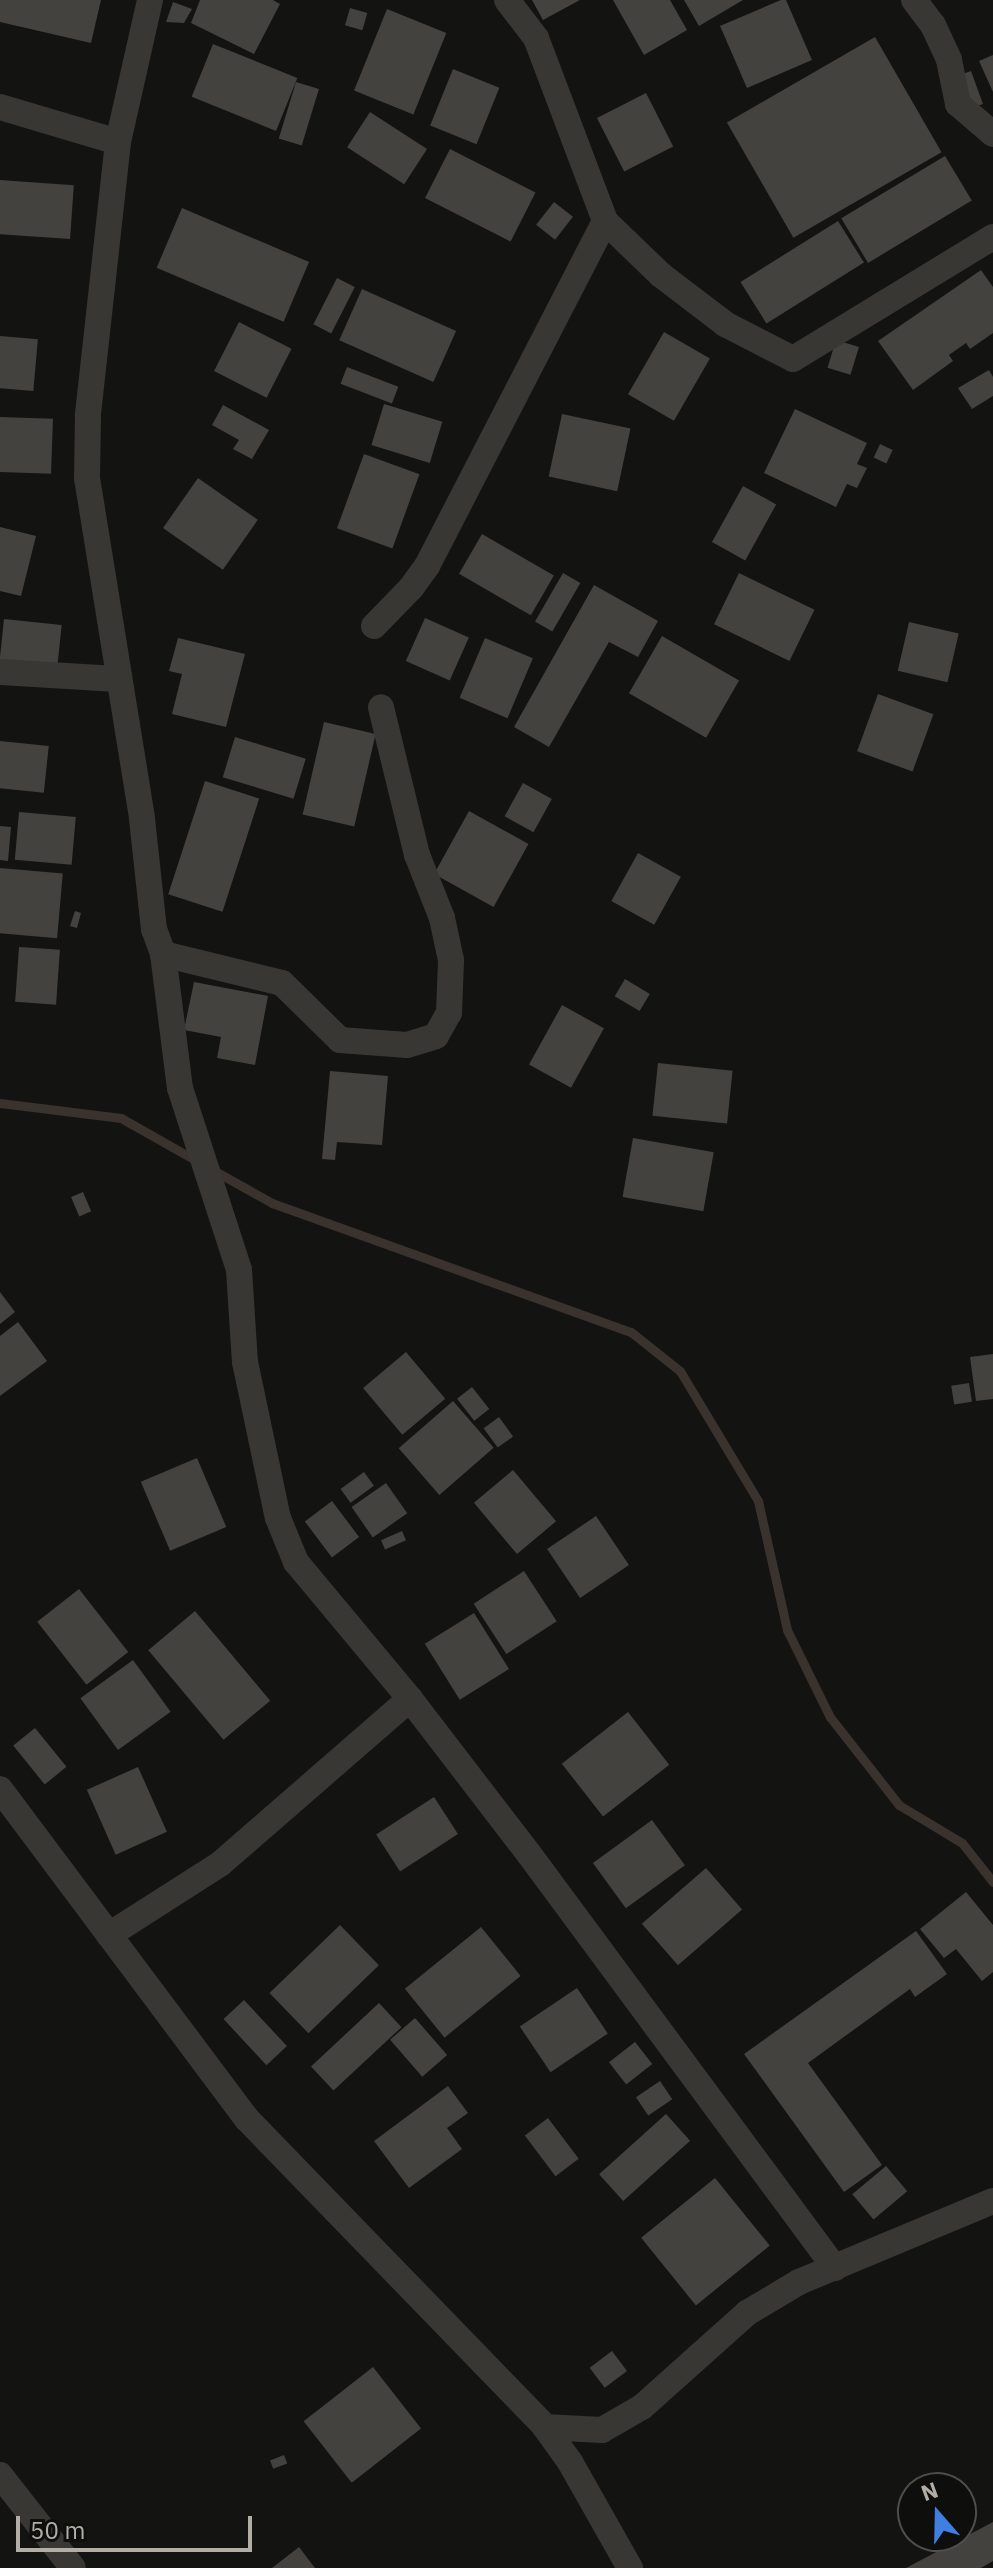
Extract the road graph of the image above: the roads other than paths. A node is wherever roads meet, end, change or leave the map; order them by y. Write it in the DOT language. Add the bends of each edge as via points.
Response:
graph roads {
  1 [pos="150,0"];
  2 [pos="507,0"];
  3 [pos="914,0"];
  4 [pos="0,107"];
  5 [pos="993,134"];
  6 [pos="118,142"];
  7 [pos="605,221"];
  8 [pos="993,237"];
  9 [pos="374,626"];
  10 [pos="0,672"];
  11 [pos="117,679"];
  12 [pos="381,707"];
  13 [pos="163,954"];
  14 [pos="410,1699"];
  15 [pos="0,1789"];
  16 [pos="109,1935"];
  17 [pos="993,2201"];
  18 [pos="835,2268"];
  19 [pos="545,2427"];
  20 [pos="0,2475"];
  21 [pos="73,2568"];
  22 [pos="630,2568"];
  1 -- 6 [label="street"];
  2 -- 7 [label="street" via="536,38"];
  3 -- 5 [label="street" via="949,60 958,104"];
  4 -- 6 [label="street"];
  6 -- 11 [label="street" via="88,415 87,478"];
  7 -- 8 [label="street" via="661,275 725,324 793,359"];
  7 -- 9 [label="street" via="427,566"];
  10 -- 11 [label="street"];
  11 -- 13 [label="street" via="142,819 154,929"];
  12 -- 13 [label="street" via="417,855 442,918 451,960 449,1013 436,1036 407,1045 340,1040 282,983"];
  13 -- 14 [label="street" via="180,1088 239,1270 245,1362 278,1518 296,1562"];
  14 -- 16 [label="street" via="220,1864"];
  14 -- 18 [label="street"];
  15 -- 16 [label="street"];
  16 -- 19 [label="street" via="247,2119"];
  17 -- 18 [label="street"];
  18 -- 19 [label="street" via="747,2313 642,2407 602,2430"];
  19 -- 22 [label="street"];
  20 -- 21 [label="street"];
}
